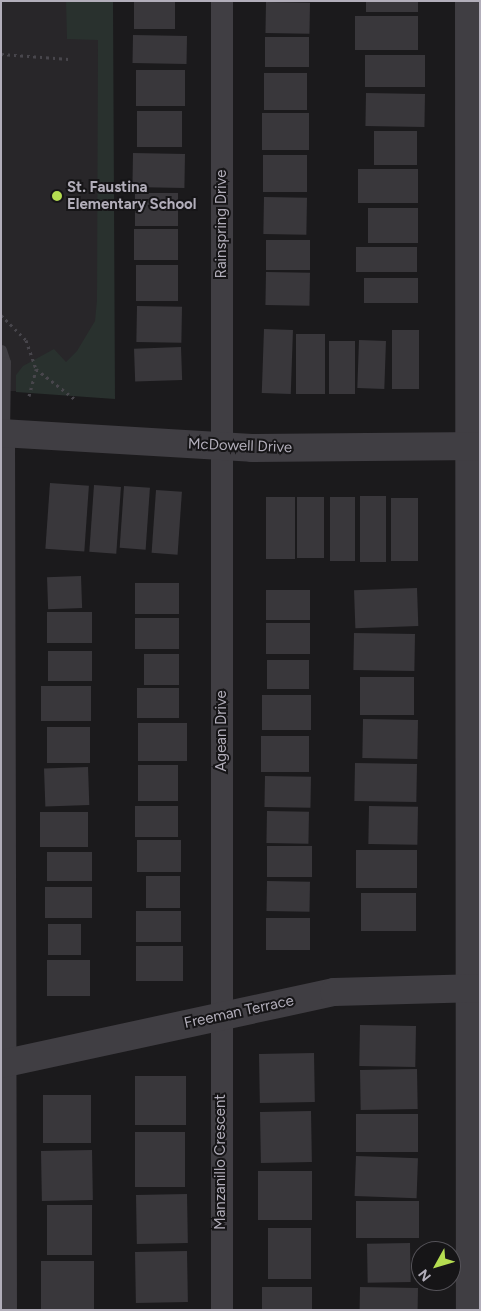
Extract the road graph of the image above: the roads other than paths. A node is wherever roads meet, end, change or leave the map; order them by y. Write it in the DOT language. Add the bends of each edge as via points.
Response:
graph roads {
  1 [pos="222,1"];
  2 [pos="469,1"];
  3 [pos="1,350"];
  4 [pos="2,433"];
  5 [pos="221,446"];
  6 [pos="475,446"];
  7 [pos="475,720"];
  8 [pos="475,988"];
  9 [pos="222,1015"];
  10 [pos="4,1064"];
  11 [pos="475,1250"];
  12 [pos="6,1310"];
  13 [pos="222,1310"];
  14 [pos="470,1310"];
  1 -- 5 [label="street, Rainspring Drive"];
  2 -- 6 [label="street"];
  3 -- 4 [label="lane" via="5,362"];
  4 -- 5 [label="street, McDowell Drive"];
  4 -- 10 [label="street"];
  5 -- 6 [label="street, McDowell Drive"];
  5 -- 9 [label="street, Agean Drive"];
  6 -- 7 [label="street"];
  7 -- 8 [label="street"];
  8 -- 9 [label="street, Freeman Terrace" via="334,992"];
  8 -- 11 [label="street"];
  9 -- 10 [label="street, Freeman Terrace"];
  9 -- 13 [label="street, Manzanillo Crescent"];
  10 -- 12 [label="street"];
  11 -- 14 [label="street"];
}
